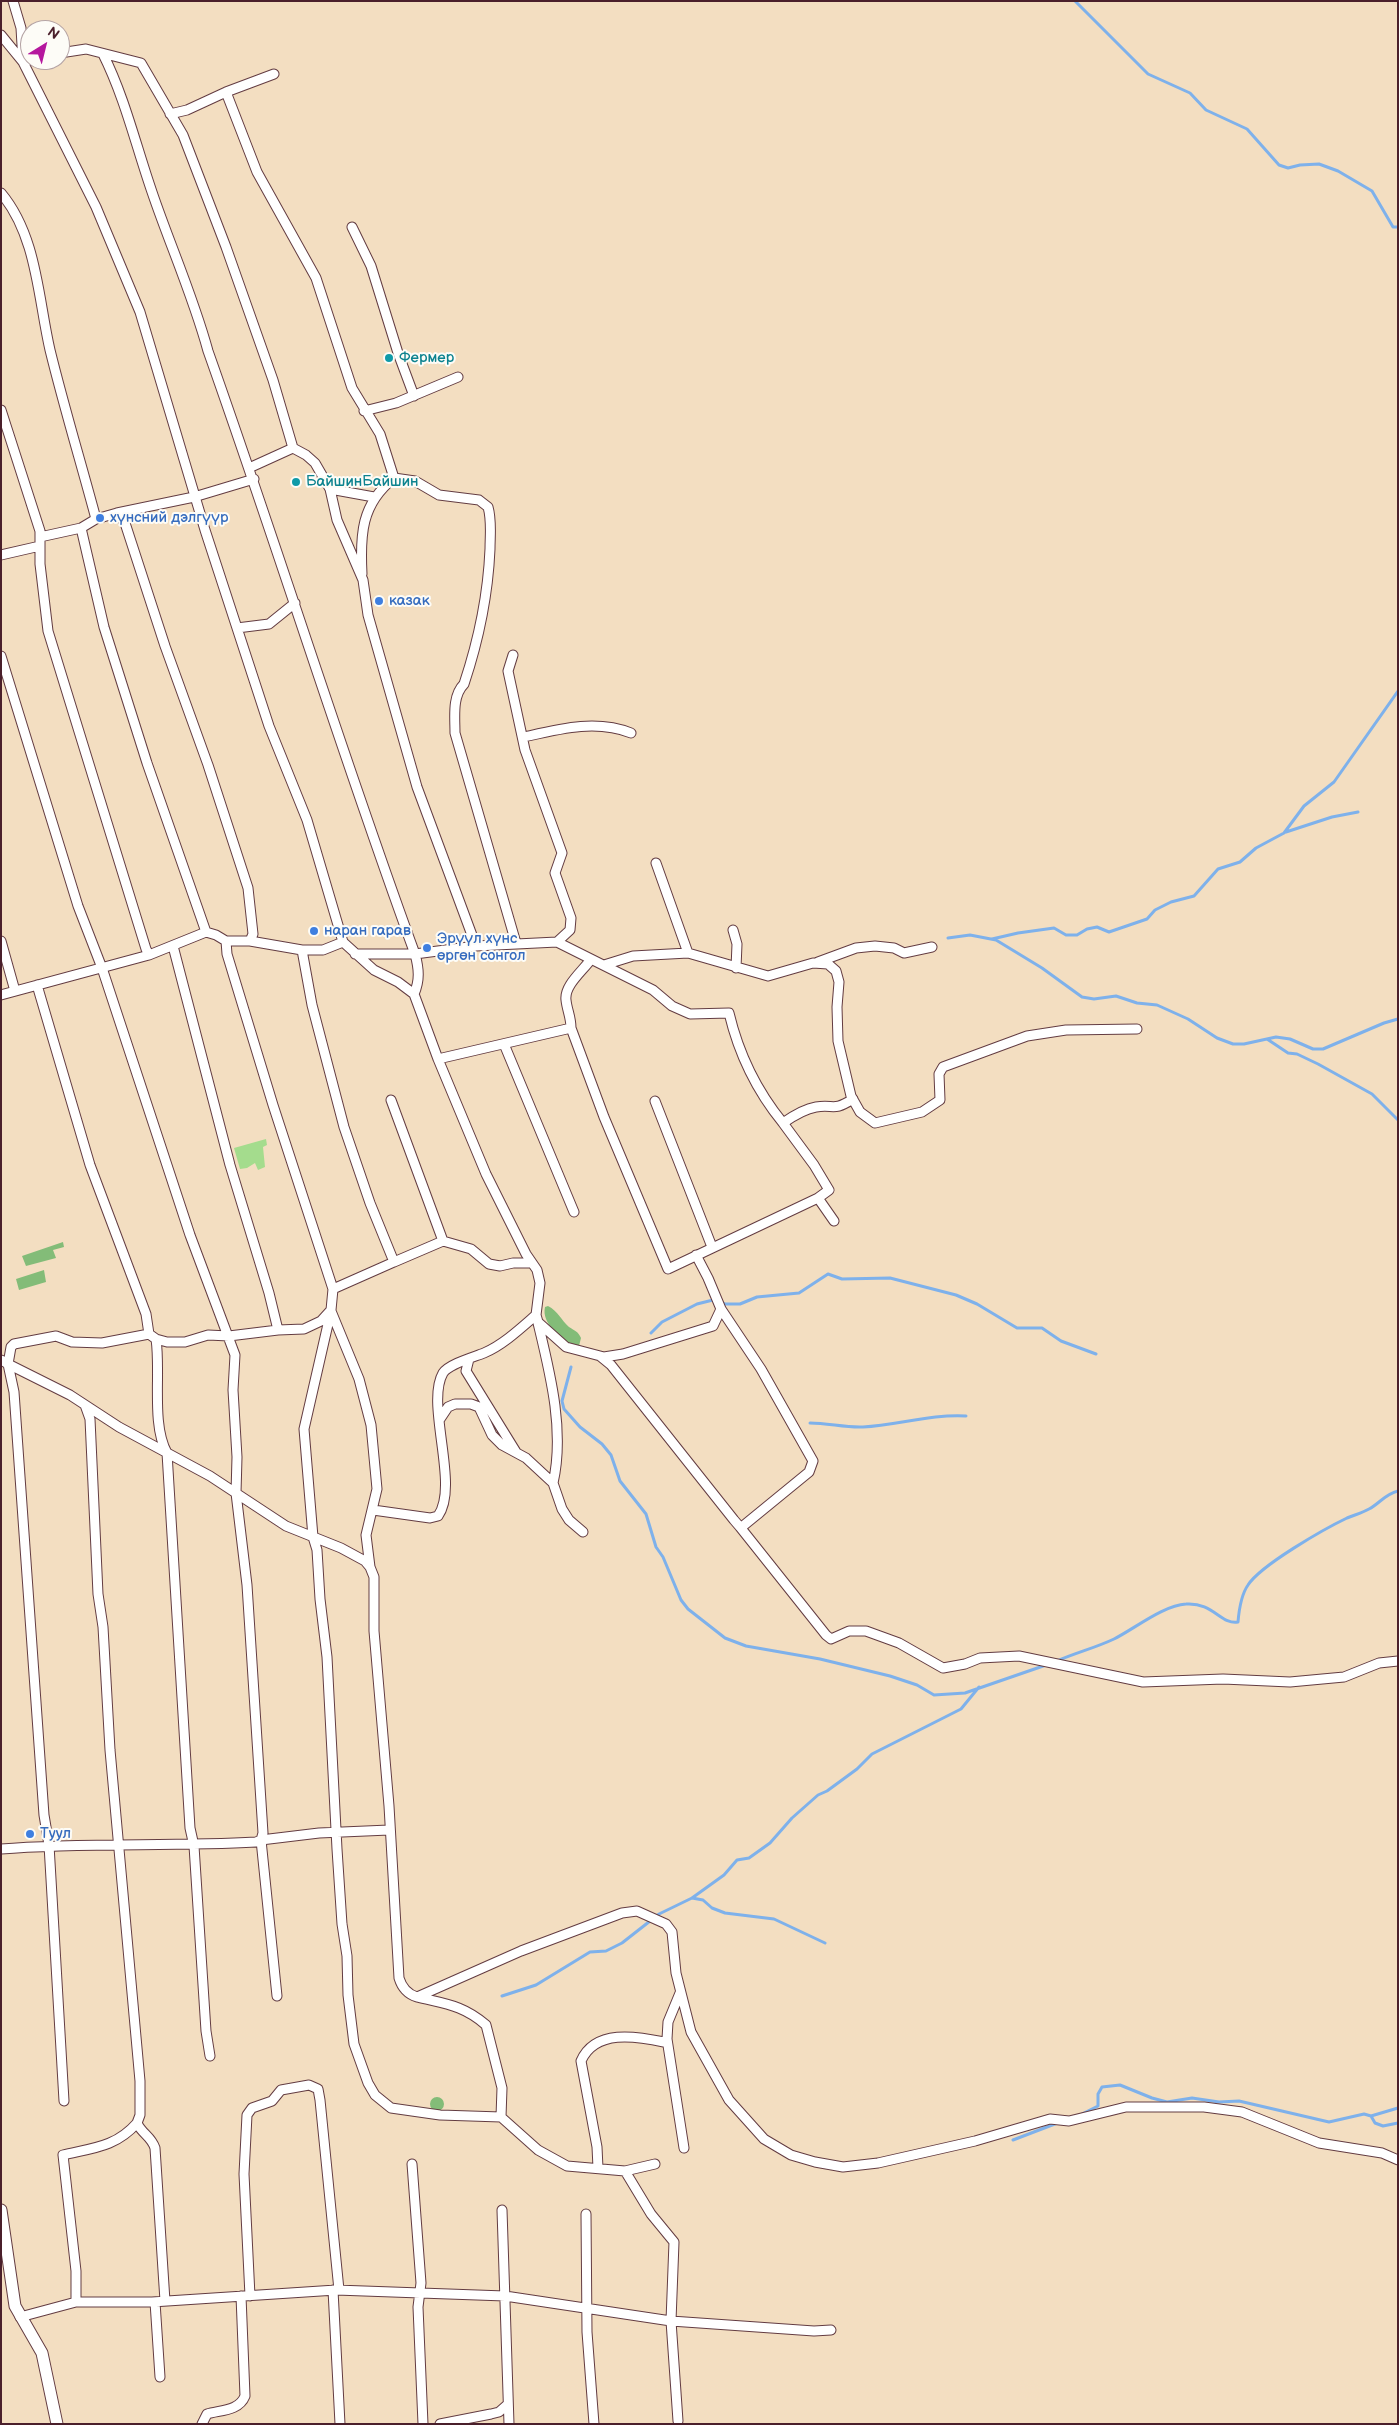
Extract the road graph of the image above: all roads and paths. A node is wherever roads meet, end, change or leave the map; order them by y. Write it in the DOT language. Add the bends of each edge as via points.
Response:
graph roads {
  1 [pos="13,1"];
  2 [pos="20,25"];
  3 [pos="1,35"];
  4 [pos="70,51"];
  5 [pos="20,54"];
  6 [pos="103,54"];
  7 [pos="31,70"];
  8 [pos="274,74"];
  9 [pos="226,92"];
  10 [pos="170,114"];
  11 [pos="1,193"];
  12 [pos="352,227"];
  13 [pos="458,377"];
  14 [pos="414,396"];
  15 [pos="1,410"];
  16 [pos="364,411"];
  17 [pos="293,448"];
  18 [pos="250,468"];
  19 [pos="394,478"];
  20 [pos="254,479"];
  21 [pos="330,489"];
  22 [pos="194,497"];
  23 [pos="374,497"];
  24 [pos="118,514"];
  25 [pos="96,519"];
  26 [pos="81,528"];
  27 [pos="40,541"];
  28 [pos="1,555"];
  29 [pos="362,580"];
  30 [pos="296,603"];
  31 [pos="237,628"];
  32 [pos="513,655"];
  33 [pos="1,656"];
  34 [pos="631,733"];
  35 [pos="524,737"];
  36 [pos="656,863"];
  37 [pos="733,930"];
  38 [pos="206,932"];
  39 [pos="1,941"];
  40 [pos="226,941"];
  41 [pos="250,941"];
  42 [pos="343,942"];
  43 [pos="557,942"];
  44 [pos="516,943"];
  45 [pos="173,946"];
  46 [pos="476,946"];
  47 [pos="932,947"];
  48 [pos="302,950"];
  49 [pos="688,952"];
  50 [pos="355,954"];
  51 [pos="415,954"];
  52 [pos="149,955"];
  53 [pos="591,959"];
  54 [pos="813,963"];
  55 [pos="604,965"];
  56 [pos="102,968"];
  57 [pos="736,968"];
  58 [pos="37,985"];
  59 [pos="15,990"];
  60 [pos="414,994"];
  61 [pos="1,995"];
  62 [pos="571,1028"];
  63 [pos="1137,1029"];
  64 [pos="504,1044"];
  65 [pos="438,1060"];
  66 [pos="853,1098"];
  67 [pos="391,1100"];
  68 [pos="656,1101"];
  69 [pos="783,1122"];
  70 [pos="818,1198"];
  71 [pos="574,1212"];
  72 [pos="834,1221"];
  73 [pos="443,1241"];
  74 [pos="712,1247"];
  75 [pos="696,1255"];
  76 [pos="394,1262"];
  77 [pos="532,1263"];
  78 [pos="333,1289"];
  79 [pos="721,1309"];
  80 [pos="331,1310"];
  81 [pos="537,1319"];
  82 [pos="278,1330"];
  83 [pos="153,1336"];
  84 [pos="229,1336"];
  85 [pos="600,1356"];
  86 [pos="470,1359"];
  87 [pos="5,1362"];
  88 [pos="85,1405"];
  89 [pos="440,1419"];
  90 [pos="516,1452"];
  91 [pos="167,1453"];
  92 [pos="553,1483"];
  93 [pos="236,1493"];
  94 [pos="372,1510"];
  95 [pos="740,1527"];
  96 [pos="583,1532"];
  97 [pos="313,1536"];
  98 [pos="370,1567"];
  99 [pos="1398,1662"];
  100 [pos="389,1830"];
  101 [pos="336,1832"];
  102 [pos="261,1840"];
  103 [pos="50,1845"];
  104 [pos="120,1846"];
  105 [pos="194,1846"];
  106 [pos="1,1849"];
  107 [pos="680,1993"];
  108 [pos="277,1996"];
  109 [pos="417,1997"];
  110 [pos="666,2039"];
  111 [pos="210,2056"];
  112 [pos="64,2101"];
  113 [pos="501,2117"];
  114 [pos="137,2123"];
  115 [pos="684,2148"];
  116 [pos="1398,2160"];
  117 [pos="412,2164"];
  118 [pos="655,2164"];
  119 [pos="598,2168"];
  120 [pos="625,2171"];
  121 [pos="1,2210"];
  122 [pos="502,2210"];
  123 [pos="586,2214"];
  124 [pos="336,2290"];
  125 [pos="419,2292"];
  126 [pos="245,2296"];
  127 [pos="505,2296"];
  128 [pos="76,2302"];
  129 [pos="160,2302"];
  130 [pos="587,2309"];
  131 [pos="20,2316"];
  132 [pos="671,2321"];
  133 [pos="831,2330"];
  134 [pos="160,2377"];
  135 [pos="508,2404"];
  136 [pos="678,2421"];
  137 [pos="57,2424"];
  138 [pos="202,2424"];
  139 [pos="340,2424"];
  140 [pos="423,2424"];
  141 [pos="440,2424"];
  142 [pos="508,2424"];
  143 [pos="594,2424"];
  1 -- 2 [label="street"];
  3 -- 5 [label="street"];
  4 -- 6 [label="street" via="86,49"];
  6 -- 10 [label="street" via="141,64"];
  6 -- 18 [label="street" via="199,316 208,351"];
  7 -- 22 [label="street" via="96,207 136,303"];
  8 -- 9 [label="street"];
  9 -- 10 [label="street"];
  9 -- 16 [label="street" via="257,172 316,278 352,388"];
  10 -- 17 [label="street" via="182,135 226,247 273,380"];
  11 -- 25 [label="street" via="13,207 26,241 50,348"];
  12 -- 14 [label="street" via="371,266"];
  13 -- 14 [label="street"];
  14 -- 16 [label="street"];
  15 -- 27 [label="street"];
  16 -- 19 [label="street" via="380,434"];
  17 -- 18 [label="street"];
  17 -- 21 [label="street" via="315,463"];
  18 -- 20 [label="street"];
  19 -- 23 [label="street"];
  19 -- 44 [label="street" via="415,481 440,495 479,500 488,507 489,572 483,620 464,684 458,690 455,733"];
  20 -- 22 [label="street"];
  20 -- 30 [label="street"];
  21 -- 23 [label="street"];
  21 -- 29 [label="street" via="337,520"];
  22 -- 24 [label="street"];
  22 -- 31 [label="street"];
  23 -- 29 [label="street" via="363,524"];
  24 -- 25 [label="street"];
  24 -- 41 [label="street" via="125,523 248,888 253,934"];
  25 -- 26 [label="street"];
  26 -- 27 [label="street"];
  26 -- 38 [label="street" via="107,636 147,764"];
  27 -- 28 [label="street"];
  27 -- 52 [label="street" via="48,631"];
  29 -- 46 [label="street" via="368,615 416,787"];
  30 -- 31 [label="street" via="269,624"];
  30 -- 51 [label="street" via="366,820"];
  31 -- 42 [label="street" via="269,726 307,820"];
  32 -- 35 [label="street" via="508,671"];
  33 -- 56 [label="street" via="78,906"];
  34 -- 35 [label="street" via="617,728 576,726"];
  35 -- 43 [label="street" via="525,750 562,853 555,873 570,918 570,930"];
  36 -- 49 [label="street"];
  37 -- 57 [label="street" via="737,944"];
  38 -- 40 [label="street"];
  38 -- 45 [label="street"];
  39 -- 59 [label="street"];
  40 -- 41 [label="street"];
  40 -- 78 [label="street" via="227,954 273,1105"];
  41 -- 48 [label="street"];
  42 -- 48 [label="street" via="323,950"];
  42 -- 50 [label="street"];
  43 -- 44 [label="street"];
  43 -- 53 [label="street"];
  44 -- 46 [label="street"];
  45 -- 52 [label="street"];
  45 -- 82 [label="street" via="230,1165"];
  46 -- 51 [label="street"];
  47 -- 54 [label="street" via="904,953 894,948 875,946 856,948"];
  48 -- 76 [label="street" via="312,1005 341,1118"];
  49 -- 55 [label="street" via="633,956"];
  49 -- 57 [label="street"];
  50 -- 51 [label="street"];
  50 -- 60 [label="street" via="374,970"];
  51 -- 60 [label="street" via="419,970"];
  52 -- 56 [label="street"];
  53 -- 55 [label="street"];
  53 -- 62 [label="street" via="565,997"];
  54 -- 57 [label="street" via="768,976"];
  54 -- 66 [label="street" via="828,964 836,971 839,982 838,1040"];
  55 -- 69 [label="street" via="653,990 672,1006 690,1014 729,1013 744,1063"];
  56 -- 58 [label="street"];
  56 -- 84 [label="street" via="187,1226"];
  58 -- 59 [label="street"];
  58 -- 83 [label="street" via="90,1165"];
  59 -- 61 [label="street"];
  60 -- 65 [label="street"];
  62 -- 64 [label="street"];
  62 -- 75 [label="street" via="604,1117 668,1269"];
  63 -- 66 [label="street" via="1066,1030 1027,1036 943,1067 939,1074 940,1100 922,1112 875,1122 860,1112"];
  64 -- 65 [label="street"];
  64 -- 71 [label="street"];
  65 -- 77 [label="street" via="486,1174"];
  66 -- 69 [label="street" via="834,1108 807,1110"];
  67 -- 73 [label="street"];
  68 -- 74 [label="street"];
  69 -- 70 [label="street" via="829,1190"];
  70 -- 72 [label="street"];
  70 -- 74 [label="street"];
  73 -- 76 [label="street"];
  73 -- 77 [label="street" via="471,1249 489,1264"];
  74 -- 75 [label="street"];
  75 -- 79 [label="street"];
  76 -- 78 [label="street"];
  77 -- 81 [label="street" via="540,1283"];
  78 -- 80 [label="street"];
  79 -- 85 [label="street" via="713,1326 623,1354"];
  79 -- 95 [label="street" via="761,1370 813,1461 809,1472"];
  80 -- 82 [label="street" via="321,1321 304,1329"];
  80 -- 94 [label="street" via="359,1379 371,1425 377,1489"];
  80 -- 97 [label="street" via="304,1429"];
  81 -- 85 [label="street" via="566,1348"];
  81 -- 86 [label="street" via="490,1350"];
  81 -- 92 [label="street" via="552,1384 556,1431"];
  82 -- 84 [label="street"];
  83 -- 84 [label="street" via="166,1342 185,1342 208,1335"];
  83 -- 87 [label="street" via="102,1343 72,1342 56,1336 30,1340 14,1344"];
  83 -- 91 [label="street" via="159,1358 158,1413 162,1443"];
  84 -- 93 [label="street" via="235,1355"];
  85 -- 95 [label="street" via="611,1365"];
  86 -- 89 [label="street" via="451,1366 443,1373 439,1385"];
  86 -- 90 [label="street" via="466,1371"];
  87 -- 88 [label="street"];
  87 -- 103 [label="street" via="14,1392 44,1815"];
  88 -- 91 [label="street"];
  88 -- 104 [label="street" via="90,1419 98,1594"];
  89 -- 90 [label="street" via="448,1407 472,1404 479,1408 492,1435"];
  89 -- 94 [label="street" via="445,1498 438,1516 430,1518"];
  90 -- 92 [label="street"];
  91 -- 93 [label="street"];
  91 -- 105 [label="street" via="190,1828"];
  92 -- 96 [label="street" via="562,1509"];
  93 -- 97 [label="street" via="286,1526"];
  93 -- 102 [label="street" via="254,1679"];
  94 -- 98 [label="street" via="366,1535"];
  95 -- 99 [label="street" via="831,1639 849,1631 866,1631 899,1643 944,1668 980,1658 1019,1656 1143,1682 1223,1679 1290,1682 1344,1677 1379,1663"];
  97 -- 98 [label="street" via="341,1548"];
  97 -- 101 [label="street" via="327,1657"];
  98 -- 100 [label="street" via="374,1577 374,1631"];
  100 -- 101 [label="street"];
  100 -- 109 [label="street" via="399,1978 401,1986"];
  101 -- 102 [label="street"];
  101 -- 113 [label="street" via="354,2044 368,2083 375,2095 391,2108 440,2115"];
  102 -- 105 [label="street"];
  102 -- 108 [label="street"];
  103 -- 104 [label="street"];
  103 -- 106 [label="street"];
  103 -- 112 [label="street"];
  104 -- 105 [label="street"];
  104 -- 114 [label="street" via="140,2081"];
  105 -- 111 [label="street"];
  107 -- 109 [label="street" via="672,1932 666,1924 637,1911 622,1913 521,1951"];
  107 -- 110 [label="street" via="668,2022"];
  107 -- 116 [label="street" via="692,2032 729,2100 764,2138 791,2155 815,2162 843,2167 878,2163 975,2141 1050,2119 1069,2120 1126,2108 1204,2107 1242,2112 1319,2143 1382,2153"];
  109 -- 113 [label="street" via="450,2003 486,2025 502,2088"];
  110 -- 115 [label="street"];
  110 -- 119 [label="street" via="664,2042 633,2036 607,2038 584,2055 581,2061"];
  113 -- 119 [label="street" via="538,2150 567,2166"];
  114 -- 128 [label="street" via="125,2136 112,2143 63,2155 76,2271"];
  114 -- 129 [label="street" via="155,2148"];
  117 -- 125 [label="street"];
  118 -- 120 [label="street"];
  119 -- 120 [label="street"];
  120 -- 132 [label="street" via="651,2214 674,2242"];
  121 -- 131 [label="main road" via="14,2299"];
  122 -- 127 [label="street"];
  123 -- 130 [label="street"];
  124 -- 125 [label="street"];
  124 -- 126 [label="street"];
  124 -- 126 [label="street" via="320,2100 318,2089 308,2085 281,2090 272,2101 252,2108 247,2115"];
  124 -- 139 [label="street"];
  125 -- 127 [label="street"];
  125 -- 140 [label="street"];
  126 -- 129 [label="street"];
  126 -- 138 [label="street" via="243,2402 232,2409 207,2414"];
  127 -- 130 [label="street"];
  127 -- 135 [label="street"];
  128 -- 129 [label="street"];
  128 -- 131 [label="street"];
  129 -- 134 [label="street"];
  130 -- 132 [label="street"];
  130 -- 143 [label="street"];
  131 -- 137 [label="main road" via="42,2353"];
  132 -- 133 [label="street" via="814,2332"];
  132 -- 136 [label="street"];
  135 -- 141 [label="street" via="499,2412"];
  135 -- 142 [label="street"];
}
